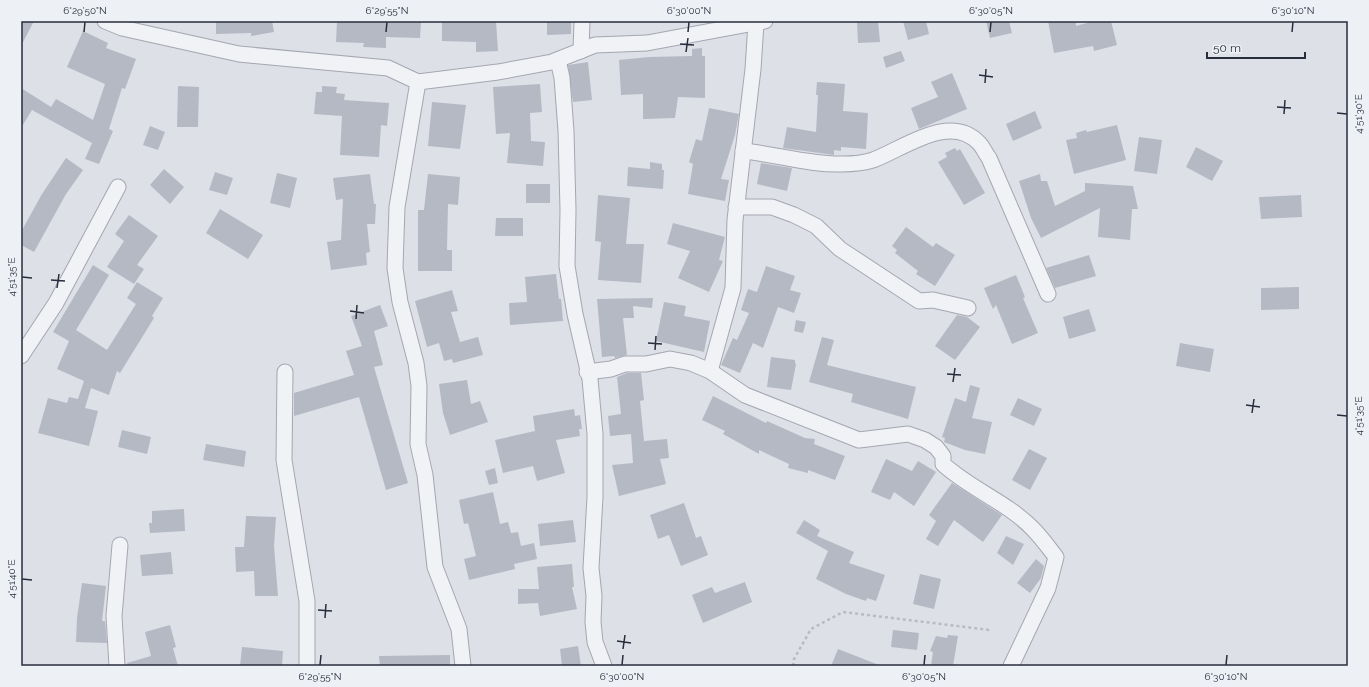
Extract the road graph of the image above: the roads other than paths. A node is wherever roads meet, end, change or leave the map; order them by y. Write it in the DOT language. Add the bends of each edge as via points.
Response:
graph roads {
  1 [pos="105,21"];
  2 [pos="582,21"];
  3 [pos="760,22"];
  4 [pos="581,51"];
  5 [pos="558,60"];
  6 [pos="418,82"];
  7 [pos="743,151"];
  8 [pos="118,187"];
  9 [pos="736,207"];
  10 [pos="1048,294"];
  11 [pos="968,308"];
  12 [pos="21,356"];
  13 [pos="710,371"];
  14 [pos="285,372"];
  15 [pos="587,372"];
  16 [pos="120,545"];
  17 [pos="117,666"];
  18 [pos="307,666"];
  19 [pos="462,666"];
  20 [pos="604,666"];
  21 [pos="1011,666"];
  1 -- 6 [label="street" via="122,28 239,54 388,68"];
  2 -- 4 [label="street"];
  3 -- 4 [label="street" via="647,43 595,45"];
  3 -- 7 [label="street"];
  4 -- 5 [label="street"];
  5 -- 6 [label="street" via="498,72"];
  5 -- 15 [label="street" via="566,131 567,266"];
  6 -- 19 [label="street" via="397,207 395,268 400,302 416,363 419,386 418,444 425,475 435,567 459,629"];
  7 -- 9 [label="street"];
  7 -- 10 [label="street" via="817,163 843,164 872,160 900,146 944,130 967,134 979,143 989,158"];
  8 -- 12 [label="street" via="56,303"];
  9 -- 11 [label="street" via="772,207 794,215 816,226 840,249 919,301 933,300"];
  9 -- 13 [label="street" via="733,288"];
  13 -- 15 [label="street" via="691,363 670,359 646,364 625,364 611,369"];
  13 -- 21 [label="street" via="745,395 859,440 908,434 925,440 936,447 943,456 943,464 953,473 1033,528 1056,558 1048,588"];
  14 -- 18 [label="street" via="284,460 307,601"];
  15 -- 20 [label="street" via="590,379 595,434 591,568 593,622 595,642"];
  16 -- 17 [label="street" via="114,616"];
}
